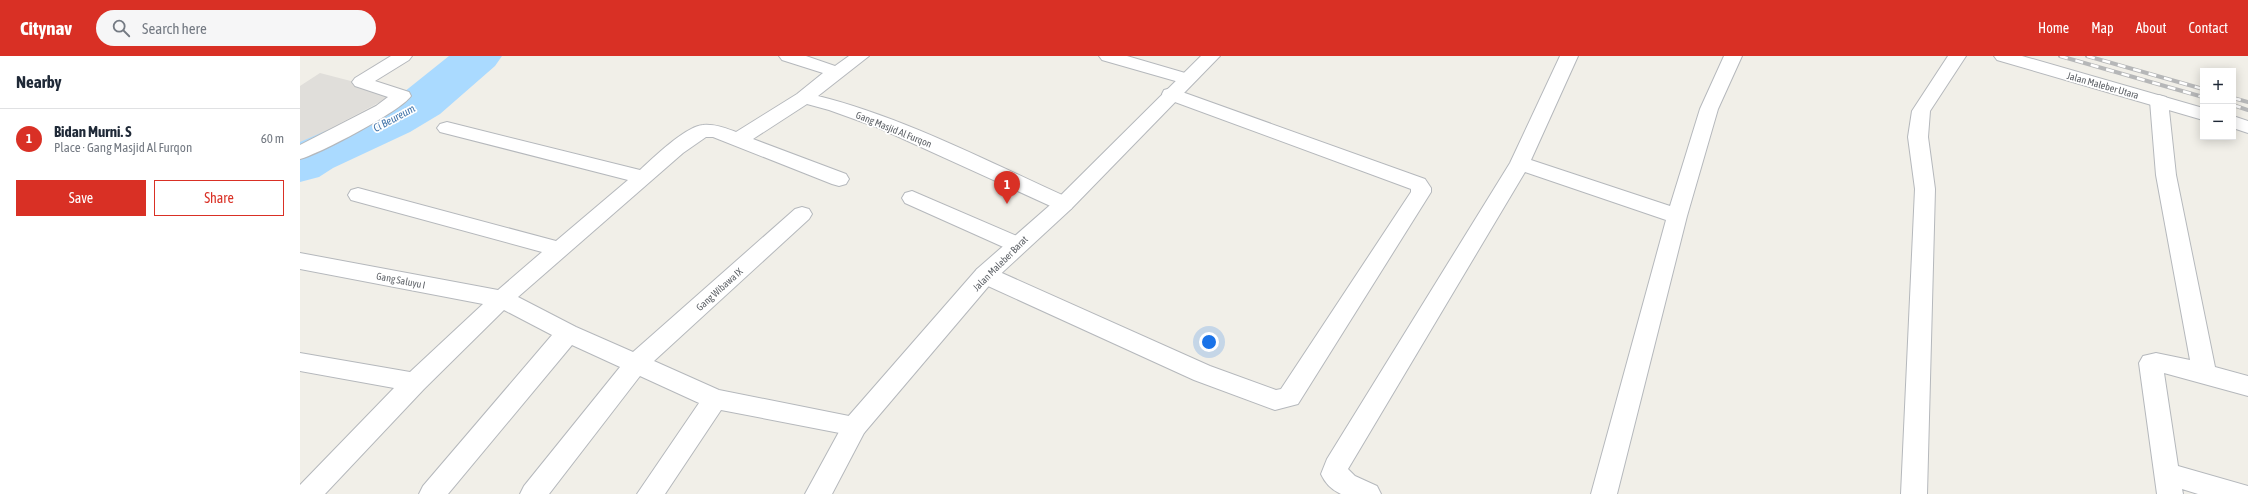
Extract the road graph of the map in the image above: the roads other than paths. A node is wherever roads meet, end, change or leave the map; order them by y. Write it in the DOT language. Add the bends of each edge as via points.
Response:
graph roads {
  1 [pos="403,56"];
  2 [pos="788,56"];
  3 [pos="860,56"];
  4 [pos="1108,56"];
  5 [pos="1211,56"];
  6 [pos="1569,56"];
  7 [pos="1733,56"];
  8 [pos="1957,56"];
  9 [pos="2003,56"];
  10 [pos="835,73"];
  11 [pos="1186,79"];
  12 [pos="1170,94"];
  13 [pos="804,98"];
  14 [pos="2159,101"];
  15 [pos="2200,113"];
  16 [pos="2236,123"];
  17 [pos="2248,126"];
  18 [pos="447,128"];
  19 [pos="737,141"];
  20 [pos="300,153"];
  21 [pos="1520,164"];
  22 [pos="643,177"];
  23 [pos="839,179"];
  24 [pos="358,195"];
  25 [pos="912,198"];
  26 [pos="1064,204"];
  27 [pos="802,214"];
  28 [pos="1677,216"];
  29 [pos="1018,245"];
  30 [pos="559,249"];
  31 [pos="300,261"];
  32 [pos="985,275"];
  33 [pos="502,299"];
  34 [pos="568,333"];
  35 [pos="300,362"];
  36 [pos="637,364"];
  37 [pos="2204,373"];
  38 [pos="416,382"];
  39 [pos="2248,386"];
  40 [pos="715,399"];
  41 [pos="855,426"];
  42 [pos="2168,484"];
  43 [pos="307,489"];
  44 [pos="432,494"];
  45 [pos="533,494"];
  46 [pos="650,494"];
  47 [pos="818,494"];
  48 [pos="1368,494"];
  49 [pos="1604,494"];
  50 [pos="1914,494"];
  51 [pos="2239,494"];
  1 -- 20 [label="street" via="361,82 402,96 383,110"];
  2 -- 10 [label="street"];
  3 -- 10 [label="street"];
  4 -- 11 [label="street"];
  5 -- 11 [label="street, Jalan Maleber Barat"];
  6 -- 21 [label="street"];
  7 -- 28 [label="street" via="1709,109"];
  8 -- 50 [label="street" via="1921,111 1918,137 1925,189"];
  9 -- 14 [label="street, Jalan Maleber Utara"];
  10 -- 13 [label="street"];
  11 -- 12 [label="street, Jalan Maleber Barat"];
  12 -- 26 [label="street, Jalan Maleber Barat"];
  12 -- 32 [label="street" via="1418,184 1421,188 1421,192 1289,397 1275,400 1202,373"];
  13 -- 19 [label="street" via="782,113 762,122"];
  13 -- 26 [label="street, Gang Masjid Al Furqon" via="836,106 886,124"];
  14 -- 15 [label="street, Jalan Maleber Utara"];
  14 -- 37 [label="street" via="2166,175"];
  16 -- 17 [label="street"];
  18 -- 22 [label="street"];
  19 -- 22 [label="street" via="715,131 702,131"];
  19 -- 23 [label="street"];
  21 -- 28 [label="street"];
  21 -- 48 [label="street" via="1336,467 1334,474 1339,480"];
  22 -- 30 [label="street"];
  24 -- 30 [label="street"];
  25 -- 29 [label="street"];
  26 -- 29 [label="street, Jalan Maleber Barat"];
  27 -- 36 [label="street, Gang Wibawa IX"];
  28 -- 49 [label="street"];
  29 -- 32 [label="street, Jalan Maleber Barat"];
  30 -- 33 [label="street"];
  31 -- 33 [label="street, Gang Saluyu I"];
  32 -- 41 [label="street, Jalan Maleber Barat"];
  33 -- 34 [label="street, Gang Saluyu I"];
  33 -- 38 [label="street"];
  34 -- 36 [label="street, Gang Saluyu I"];
  34 -- 44 [label="street"];
  35 -- 38 [label="street"];
  36 -- 40 [label="street, Gang Saluyu I"];
  36 -- 45 [label="street, Gang Wibawa IX"];
  37 -- 39 [label="street"];
  37 -- 42 [label="street" via="2156,362 2151,364"];
  38 -- 43 [label="street"];
  40 -- 41 [label="street, Gang Saluyu I"];
  40 -- 46 [label="street"];
  41 -- 47 [label="street, Jalan Maleber Barat"];
  42 -- 51 [label="street"];
}
